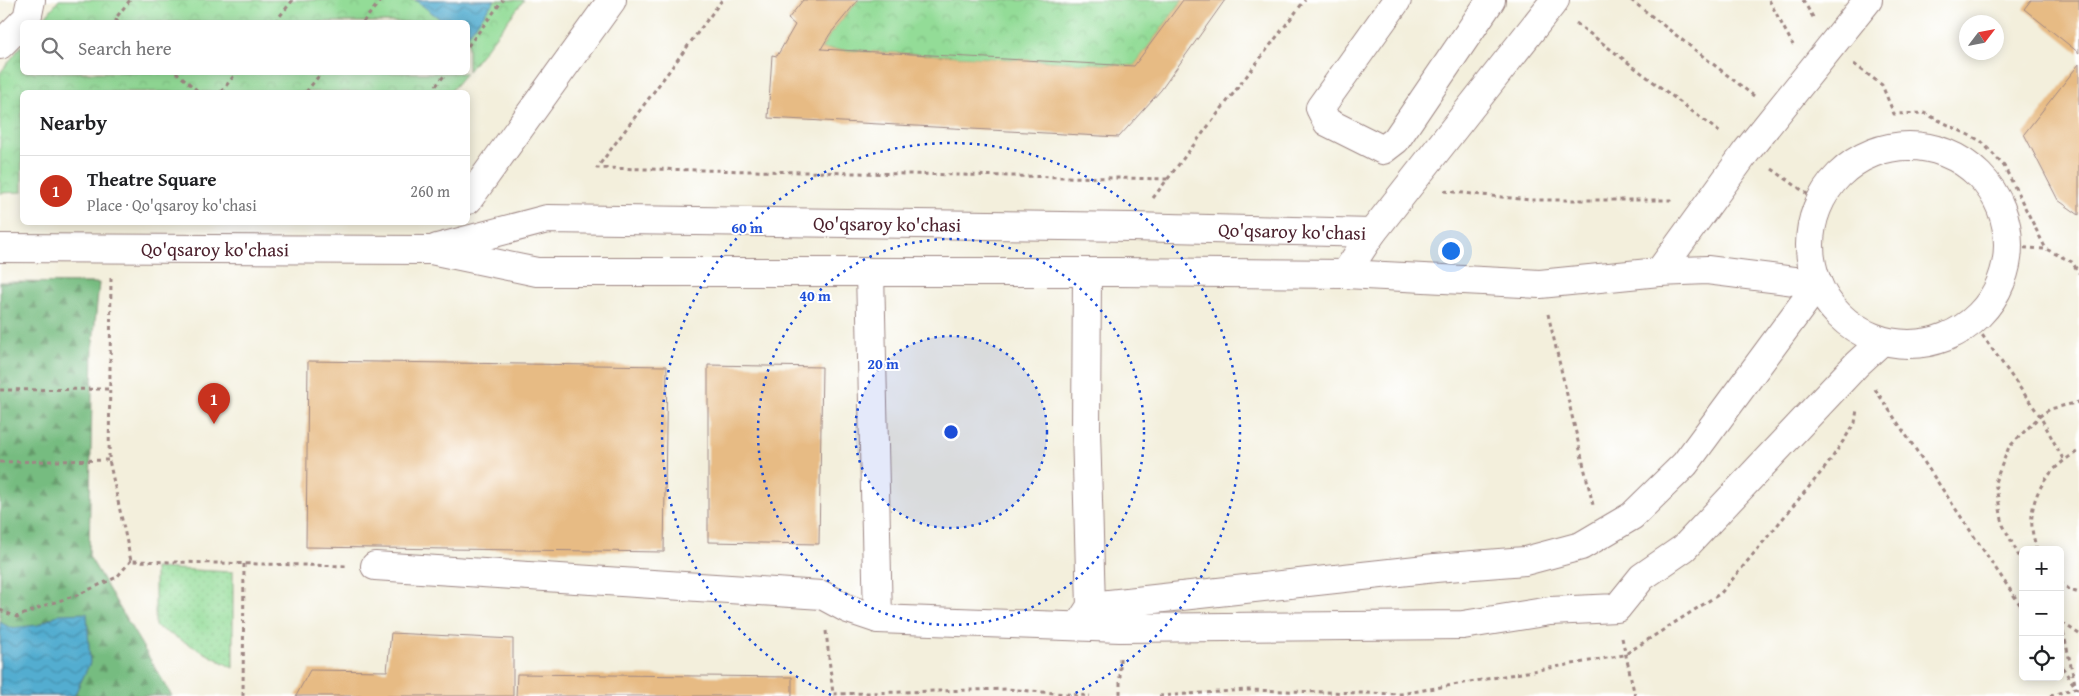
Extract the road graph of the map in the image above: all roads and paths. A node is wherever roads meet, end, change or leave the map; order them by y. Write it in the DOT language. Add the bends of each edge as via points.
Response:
graph roads {
  1 [pos="31,0"];
  2 [pos="130,0"];
  3 [pos="293,0"];
  4 [pos="380,0"];
  5 [pos="503,0"];
  6 [pos="612,0"];
  7 [pos="722,0"];
  8 [pos="1397,0"];
  9 [pos="1491,0"];
  10 [pos="1631,0"];
  11 [pos="1769,0"];
  12 [pos="1803,0"];
  13 [pos="1868,0"];
  14 [pos="1303,1"];
  15 [pos="1551,1"];
  16 [pos="26,20"];
  17 [pos="116,20"];
  18 [pos="278,20"];
  19 [pos="364,20"];
  20 [pos="20,26"];
  21 [pos="470,43"];
  22 [pos="0,45"];
  23 [pos="1831,46"];
  24 [pos="179,75"];
  25 [pos="235,75"];
  26 [pos="320,75"];
  27 [pos="445,75"];
  28 [pos="1808,75"];
  29 [pos="197,90"];
  30 [pos="224,90"];
  31 [pos="308,90"];
  32 [pos="434,90"];
  33 [pos="1430,90"];
  34 [pos="1776,113"];
  35 [pos="1463,117"];
  36 [pos="1746,152"];
  37 [pos="1168,179"];
  38 [pos="1408,187"];
  39 [pos="470,197"];
  40 [pos="1710,199"];
  41 [pos="1820,203"];
  42 [pos="449,225"];
  43 [pos="1131,227"];
  44 [pos="1372,233"];
  45 [pos="2008,247"];
  46 [pos="0,248"];
  47 [pos="111,249"];
  48 [pos="2046,249"];
  49 [pos="431,250"];
  50 [pos="870,272"];
  51 [pos="1087,272"];
  52 [pos="1659,272"];
  53 [pos="2079,273"];
  54 [pos="1345,274"];
  55 [pos="1540,284"];
  56 [pos="1818,284"];
  57 [pos="1973,322"];
  58 [pos="1882,341"];
  59 [pos="109,389"];
  60 [pos="0,390"];
  61 [pos="2079,402"];
  62 [pos="2040,416"];
  63 [pos="2079,451"];
  64 [pos="2063,459"];
  65 [pos="108,460"];
  66 [pos="0,462"];
  67 [pos="1600,534"];
  68 [pos="2036,546"];
  69 [pos="2019,556"];
  70 [pos="132,559"];
  71 [pos="244,564"];
  72 [pos="375,566"];
  73 [pos="2064,585"];
  74 [pos="2079,593"];
  75 [pos="822,595"];
  76 [pos="1617,608"];
  77 [pos="0,610"];
  78 [pos="1085,616"];
  79 [pos="878,619"];
  80 [pos="2064,623"];
  81 [pos="1120,628"];
  82 [pos="2064,633"];
  83 [pos="2079,634"];
  84 [pos="2064,670"];
  85 [pos="2078,689"];
  86 [pos="243,696"];
  87 [pos="1090,696"];
  88 [pos="1120,696"];
  89 [pos="1635,696"];
  90 [pos="2050,696"];
  1 -- 16 [label="street"];
  2 -- 17 [label="path"];
  3 -- 18 [label="path"];
  4 -- 19 [label="path"];
  5 -- 21 [label="path"];
  6 -- 39 [label="street"];
  7 -- 37 [label="path" via="597,168"];
  8 -- 33 [label="street" via="1320,108 1327,122 1383,150 1396,140"];
  9 -- 33 [label="street"];
  10 -- 34 [label="path"];
  11 -- 28 [label="path"];
  12 -- 23 [label="path"];
  13 -- 23 [label="street"];
  14 -- 37 [label="path"];
  15 -- 35 [label="street"];
  15 -- 36 [label="path"];
  20 -- 22 [label="street"];
  23 -- 28 [label="street"];
  23 -- 48 [label="path" via="1882,85 1894,114 1924,113 1981,141 2004,166"];
  24 -- 29 [label="path"];
  25 -- 30 [label="path"];
  26 -- 31 [label="path"];
  27 -- 32 [label="path"];
  28 -- 34 [label="street"];
  33 -- 35 [label="street"];
  34 -- 36 [label="street"];
  35 -- 38 [label="street"];
  36 -- 40 [label="street"];
  36 -- 41 [label="path"];
  37 -- 43 [label="path"];
  38 -- 40 [label="path" via="1530,200"];
  38 -- 44 [label="street"];
  40 -- 52 [label="street"];
  41 -- 45 [label="street" via="1827,188 1851,163 1882,148 1916,145 1949,153 1977,172 1997,199 2008,231"];
  41 -- 56 [label="street" via="1813,218 1810,252"];
  42 -- 49 [label="street"];
  43 -- 44 [label="street, Qo'qsaroy ko'chasi"];
  43 -- 49 [label="street, Qo'qsaroy ko'chasi" via="547,220"];
  44 -- 54 [label="street, Qo'qsaroy ko'chasi"];
  45 -- 48 [label="path"];
  45 -- 57 [label="street" via="2007,265 1995,296"];
  46 -- 47 [label="street, Qo'qsaroy ko'chasi"];
  47 -- 49 [label="street, Qo'qsaroy ko'chasi"];
  47 -- 59 [label="path"];
  48 -- 53 [label="path" via="2072,262"];
  49 -- 50 [label="street, Qo'qsaroy ko'chasi" via="537,272"];
  50 -- 51 [label="street, Qo'qsaroy ko'chasi"];
  50 -- 79 [label="street"];
  51 -- 54 [label="street, Qo'qsaroy ko'chasi"];
  51 -- 78 [label="street"];
  52 -- 55 [label="street"];
  52 -- 56 [label="street" via="1707,270"];
  54 -- 55 [label="street"];
  55 -- 67 [label="path"];
  56 -- 58 [label="street" via="1833,310 1855,329"];
  56 -- 67 [label="street" via="1685,464 1632,516"];
  57 -- 58 [label="street" via="1946,338 1914,344"];
  57 -- 62 [label="path"];
  58 -- 76 [label="street" via="1684,548 1642,576"];
  59 -- 60 [label="path"];
  59 -- 65 [label="path"];
  61 -- 62 [label="path" via="2050,409"];
  62 -- 64 [label="path"];
  62 -- 69 [label="path" via="2009,447 1995,482 2003,525"];
  63 -- 64 [label="path"];
  64 -- 68 [label="path" via="2045,478 2034,501 2032,526"];
  65 -- 66 [label="path"];
  65 -- 70 [label="path"];
  67 -- 78 [label="street" via="1581,546 1525,561 1425,569"];
  70 -- 71 [label="path"];
  70 -- 77 [label="path" via="117,577 77,595 17,617"];
  71 -- 72 [label="path"];
  71 -- 86 [label="path"];
  72 -- 75 [label="street"];
  73 -- 74 [label="path"];
  75 -- 79 [label="street" via="848,610"];
  75 -- 87 [label="path" via="833,694 1007,689"];
  76 -- 81 [label="street" via="1550,611 1463,626"];
  76 -- 89 [label="path" via="1624,655"];
  78 -- 79 [label="street"];
  78 -- 81 [label="street"];
  80 -- 83 [label="path"];
  81 -- 88 [label="path"];
  82 -- 85 [label="path"];
  84 -- 85 [label="path"];
  85 -- 90 [label="path"];
}
